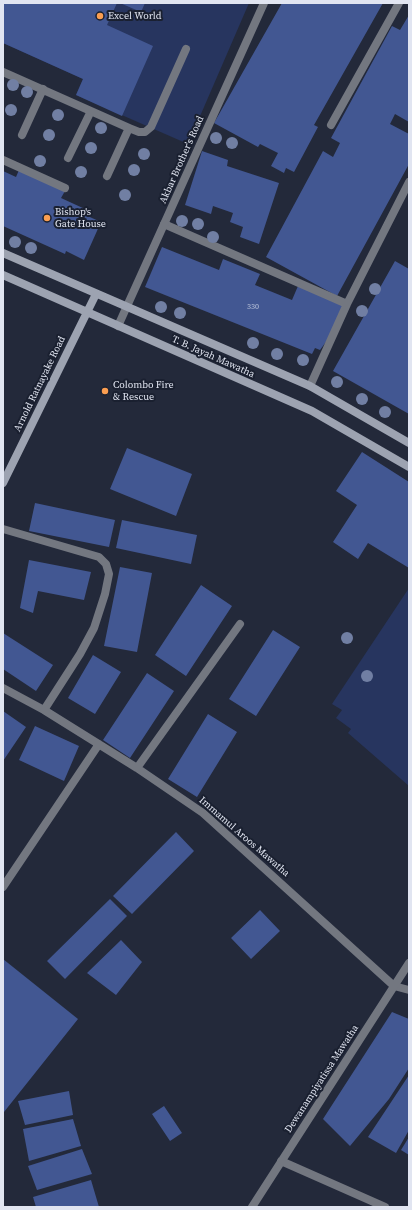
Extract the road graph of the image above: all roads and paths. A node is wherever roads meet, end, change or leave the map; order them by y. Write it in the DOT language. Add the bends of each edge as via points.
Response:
graph roads {
  1 [pos="264,3"];
  2 [pos="399,3"];
  3 [pos="186,49"];
  4 [pos="3,72"];
  5 [pos="43,89"];
  6 [pos="91,111"];
  7 [pos="331,125"];
  8 [pos="129,128"];
  9 [pos="22,135"];
  10 [pos="68,158"];
  11 [pos="3,160"];
  12 [pos="107,176"];
  13 [pos="409,182"];
  14 [pos="65,188"];
  15 [pos="164,224"];
  16 [pos="3,253"];
  17 [pos="3,275"];
  18 [pos="96,294"];
  19 [pos="347,304"];
  20 [pos="127,307"];
  21 [pos="87,312"];
  22 [pos="118,326"];
  23 [pos="310,386"];
  24 [pos="409,444"];
  25 [pos="409,467"];
  26 [pos="3,483"];
  27 [pos="3,529"];
  28 [pos="240,624"];
  29 [pos="3,688"];
  30 [pos="44,710"];
  31 [pos="99,744"];
  32 [pos="137,768"];
  33 [pos="3,887"];
  34 [pos="409,963"];
  35 [pos="394,986"];
  36 [pos="409,990"];
  37 [pos="281,1161"];
  38 [pos="252,1207"];
  39 [pos="385,1207"];
  1 -- 15 [label="street, Akbar Brother's Road"];
  2 -- 7 [label="street"];
  3 -- 8 [label="street" via="151,127 145,132"];
  4 -- 5 [label="street"];
  5 -- 6 [label="street"];
  5 -- 9 [label="street"];
  6 -- 8 [label="street"];
  6 -- 10 [label="street"];
  8 -- 12 [label="street"];
  11 -- 14 [label="street"];
  13 -- 19 [label="street"];
  15 -- 19 [label="street"];
  15 -- 20 [label="street, Akbar Brother's Road"];
  16 -- 18 [label="main road, T. B. Jayah Mawatha"];
  17 -- 21 [label="main road, T. B. Jayah Mawatha"];
  18 -- 20 [label="main road, T. B. Jayah Mawatha"];
  18 -- 21 [label="main road, Arnold Ratnayake Road"];
  19 -- 23 [label="street"];
  20 -- 22 [label="street, Akbar Brother's Road"];
  20 -- 23 [label="main road, T. B. Jayah Mawatha"];
  21 -- 22 [label="main road, T. B. Jayah Mawatha"];
  21 -- 26 [label="main road, Arnold Ratnayake Road"];
  22 -- 25 [label="main road, T. B. Jayah Mawatha" via="312,411"];
  23 -- 24 [label="main road, T. B. Jayah Mawatha"];
  27 -- 30 [label="street" via="99,557 106,564 109,574 94,628"];
  28 -- 32 [label="street"];
  29 -- 30 [label="street, Immamul Aroos Mawatha"];
  30 -- 31 [label="street, Immamul Aroos Mawatha"];
  31 -- 32 [label="street, Immamul Aroos Mawatha"];
  31 -- 33 [label="street"];
  32 -- 35 [label="street, Immamul Aroos Mawatha" via="203,813"];
  34 -- 35 [label="street, Dewanampiyatissa Mawatha"];
  35 -- 36 [label="street"];
  35 -- 37 [label="street, Dewanampiyatissa Mawatha"];
  37 -- 38 [label="street, Dewanampiyatissa Mawatha"];
  37 -- 39 [label="street"];
}
